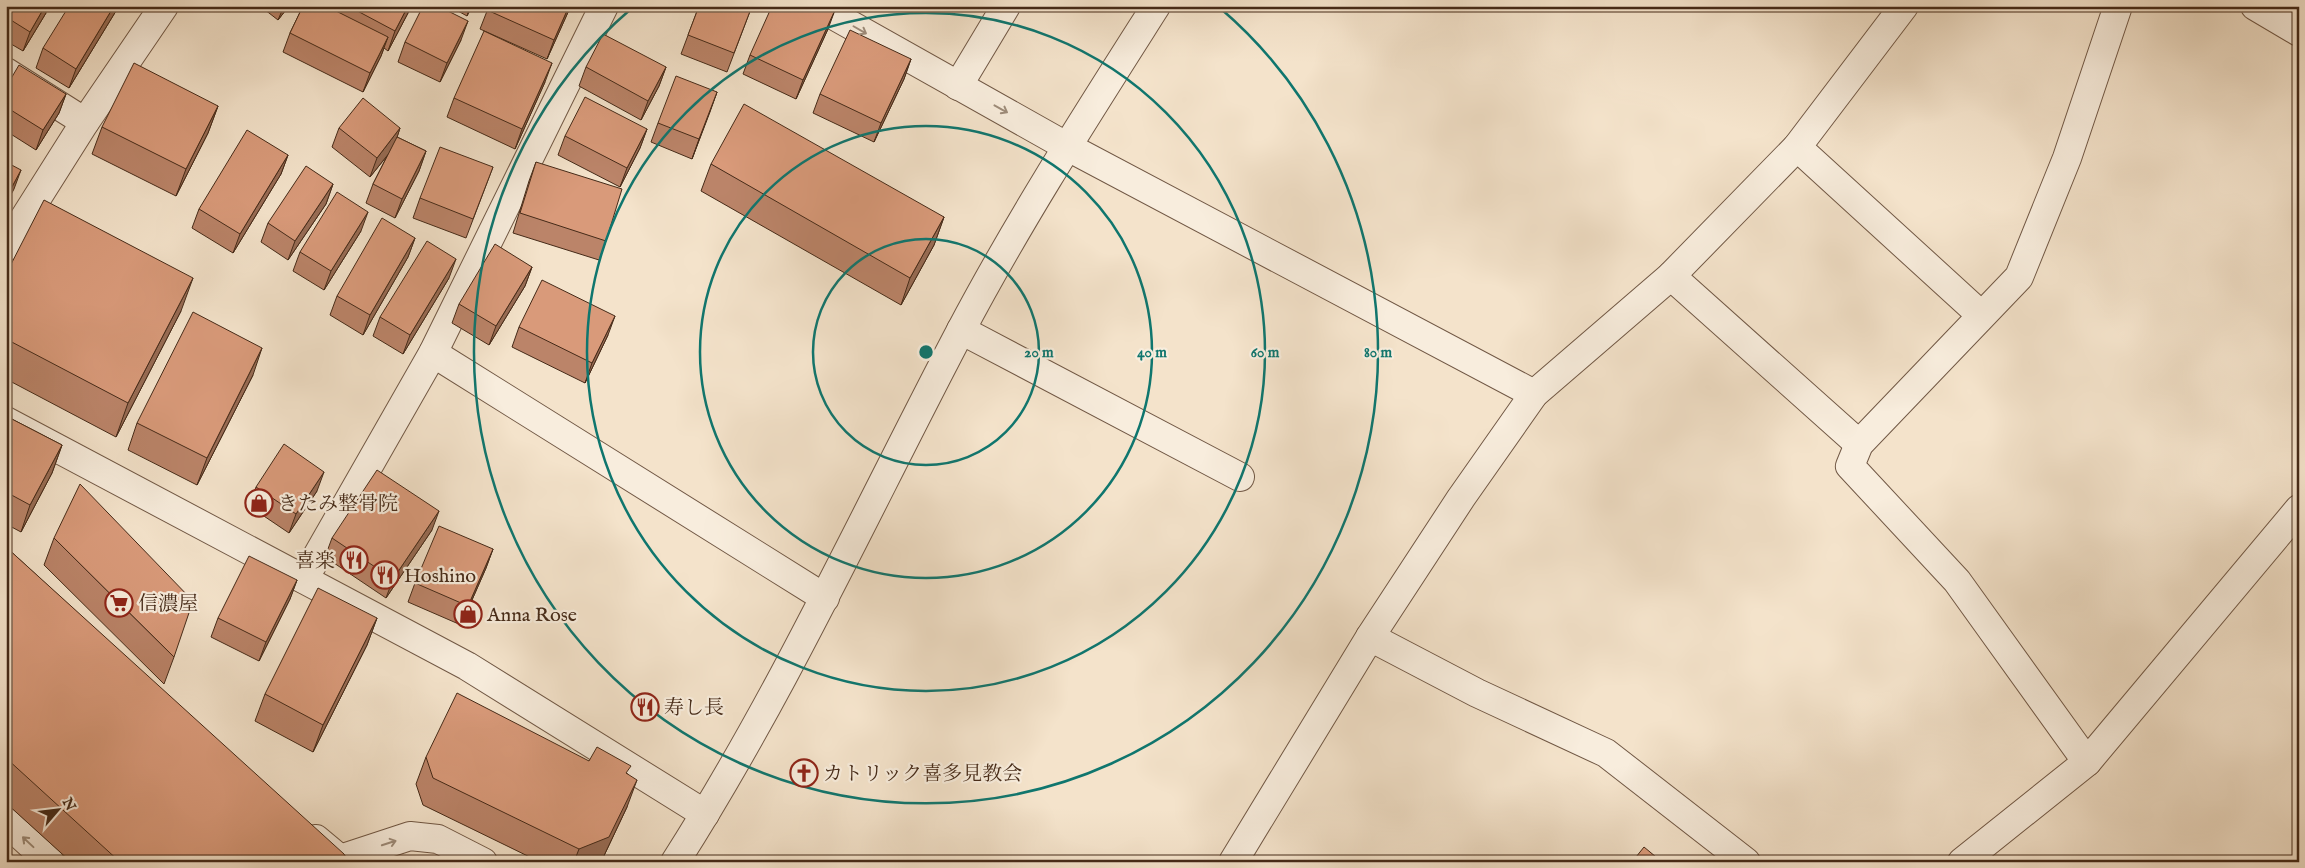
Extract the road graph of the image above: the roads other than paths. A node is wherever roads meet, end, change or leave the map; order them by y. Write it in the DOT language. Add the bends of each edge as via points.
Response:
graph roads {
  1 [pos="164,6"];
  2 [pos="604,6"];
  3 [pos="818,6"];
  4 [pos="1006,6"];
  5 [pos="1156,6"];
  6 [pos="1904,6"];
  7 [pos="2118,6"];
  8 [pos="2255,6"];
  9 [pos="2299,32"];
  10 [pos="6,72"];
  11 [pos="958,86"];
  12 [pos="85,122"];
  13 [pos="1066,146"];
  14 [pos="1797,147"];
  15 [pos="35,201"];
  16 [pos="59,216"];
  17 [pos="6,247"];
  18 [pos="1671,276"];
  19 [pos="1981,315"];
  20 [pos="961,330"];
  21 [pos="433,354"];
  22 [pos="1534,394"];
  23 [pos="6,422"];
  24 [pos="1859,444"];
  25 [pos="1240,477"];
  26 [pos="2299,509"];
  27 [pos="304,579"];
  28 [pos="825,598"];
  29 [pos="1370,637"];
  30 [pos="2087,762"];
  31 [pos="706,814"];
  32 [pos="6,822"];
  33 [pos="296,823"];
  34 [pos="50,862"];
  35 [pos="483,862"];
  36 [pos="675,862"];
  37 [pos="1233,862"];
  38 [pos="1746,862"];
  39 [pos="1962,862"];
  1 -- 12 [label="street"];
  2 -- 21 [label="street"];
  3 -- 11 [label="street, one-way"];
  4 -- 11 [label="street"];
  5 -- 13 [label="street"];
  6 -- 14 [label="street"];
  7 -- 19 [label="street" via="2067,158 2019,277"];
  8 -- 9 [label="street"];
  10 -- 12 [label="street"];
  11 -- 13 [label="street, one-way"];
  12 -- 15 [label="street"];
  13 -- 20 [label="street"];
  13 -- 22 [label="street"];
  14 -- 18 [label="street"];
  14 -- 19 [label="street"];
  15 -- 16 [label="street"];
  15 -- 17 [label="street"];
  18 -- 22 [label="street"];
  18 -- 24 [label="street"];
  19 -- 24 [label="street"];
  20 -- 25 [label="street"];
  20 -- 28 [label="street"];
  21 -- 27 [label="street"];
  21 -- 28 [label="street"];
  22 -- 29 [label="street"];
  23 -- 27 [label="street"];
  24 -- 30 [label="street" via="1850,466 1957,581"];
  26 -- 30 [label="street"];
  27 -- 31 [label="street" via="467,666"];
  28 -- 31 [label="street"];
  29 -- 37 [label="street"];
  29 -- 38 [label="street" via="1477,693 1606,753"];
  30 -- 39 [label="street"];
  31 -- 36 [label="street"];
  34 -- 32 [label="street, one-way"];
  33 -- 35 [label="street, one-way" via="340,859 410,836 438,839"];
}
